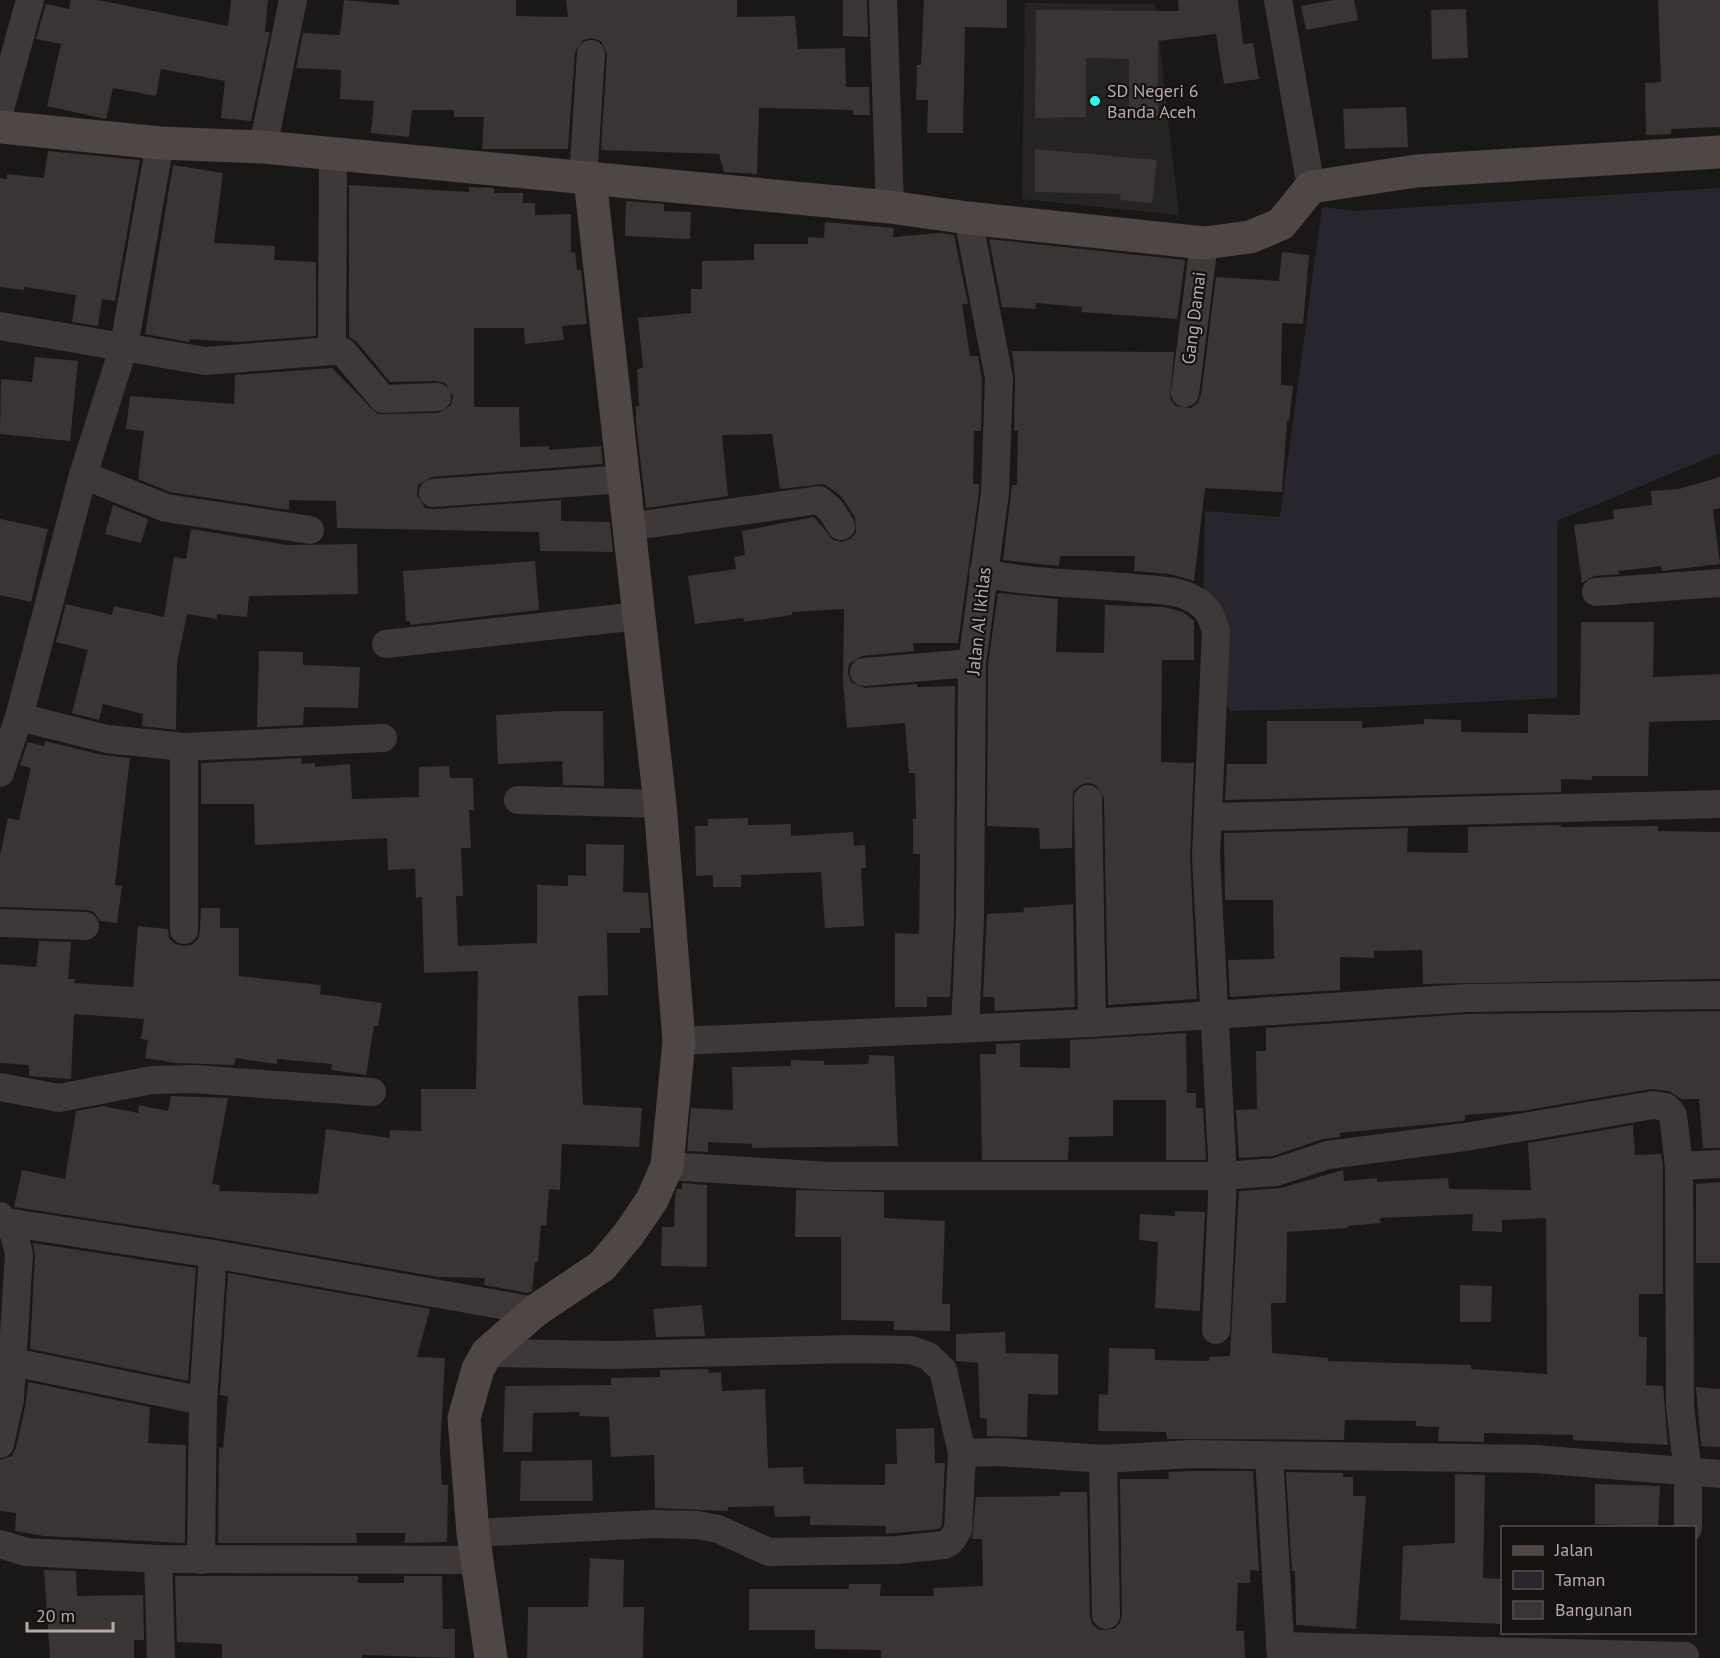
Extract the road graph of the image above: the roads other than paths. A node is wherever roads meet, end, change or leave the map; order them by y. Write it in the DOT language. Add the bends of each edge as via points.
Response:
graph roads {
  1 [pos="30,0"];
  2 [pos="293,0"];
  3 [pos="884,0"];
  4 [pos="1278,0"];
  5 [pos="591,54"];
  6 [pos="0,109"];
  7 [pos="0,127"];
  8 [pos="160,143"];
  9 [pos="263,147"];
  10 [pos="1720,152"];
  11 [pos="333,155"];
  12 [pos="586,179"];
  13 [pos="1311,187"];
  14 [pos="891,207"];
  15 [pos="968,218"];
  16 [pos="1204,243"];
  17 [pos="0,326"];
  18 [pos="124,346"];
  19 [pos="332,351"];
  20 [pos="1185,393"];
  21 [pos="437,396"];
  22 [pos="82,475"];
  23 [pos="624,479"];
  24 [pos="433,493"];
  25 [pos="841,526"];
  26 [pos="628,527"];
  27 [pos="310,530"];
  28 [pos="983,573"];
  29 [pos="1720,583"];
  30 [pos="1596,592"];
  31 [pos="639,616"];
  32 [pos="386,644"];
  33 [pos="972,663"];
  34 [pos="864,672"];
  35 [pos="18,717"];
  36 [pos="382,738"];
  37 [pos="184,747"];
  38 [pos="0,774"];
  39 [pos="1088,799"];
  40 [pos="518,800"];
  41 [pos="660,804"];
  42 [pos="1720,804"];
  43 [pos="1210,817"];
  44 [pos="0,923"];
  45 [pos="85,926"];
  46 [pos="184,930"];
  47 [pos="1720,995"];
  48 [pos="1214,1013"];
  49 [pos="1092,1023"];
  50 [pos="965,1028"];
  51 [pos="679,1041"];
  52 [pos="0,1087"];
  53 [pos="372,1092"];
  54 [pos="1720,1164"];
  55 [pos="667,1166"];
  56 [pos="1679,1166"];
  57 [pos="1223,1176"];
  58 [pos="3,1218"];
  59 [pos="213,1254"];
  60 [pos="535,1311"];
  61 [pos="1216,1330"];
  62 [pos="487,1353"];
  63 [pos="13,1362"];
  64 [pos="203,1401"];
  65 [pos="0,1444"];
  66 [pos="962,1453"];
  67 [pos="1269,1456"];
  68 [pos="1103,1460"];
  69 [pos="1688,1473"];
  70 [pos="1720,1474"];
  71 [pos="1688,1526"];
  72 [pos="0,1544"];
  73 [pos="475,1547"];
  74 [pos="159,1559"];
  75 [pos="201,1560"];
  76 [pos="1106,1615"];
  77 [pos="1685,1649"];
  78 [pos="1280,1652"];
  79 [pos="161,1658"];
  80 [pos="491,1658"];
  1 -- 6 [label="street"];
  2 -- 9 [label="street"];
  3 -- 14 [label="street"];
  4 -- 13 [label="street"];
  5 -- 12 [label="street"];
  7 -- 8 [label="street"];
  8 -- 9 [label="street"];
  8 -- 18 [label="street"];
  9 -- 11 [label="street"];
  10 -- 13 [label="street" via="1416,171"];
  11 -- 12 [label="street"];
  11 -- 19 [label="street"];
  12 -- 14 [label="street"];
  12 -- 23 [label="street"];
  13 -- 16 [label="street" via="1281,224 1250,237"];
  14 -- 15 [label="street"];
  15 -- 16 [label="street"];
  15 -- 28 [label="street, Jalan Al Ikhlas" via="999,378 995,493"];
  16 -- 20 [label="street, Gang Damai"];
  17 -- 18 [label="street"];
  18 -- 19 [label="street" via="205,361"];
  18 -- 22 [label="street"];
  19 -- 21 [label="street" via="343,352 383,399"];
  22 -- 27 [label="street" via="166,508"];
  22 -- 35 [label="street"];
  23 -- 24 [label="street"];
  23 -- 26 [label="street"];
  25 -- 26 [label="street" via="819,500"];
  26 -- 31 [label="street"];
  28 -- 33 [label="street, Jalan Al Ikhlas"];
  28 -- 43 [label="street" via="1014,580 1177,592 1210,613 1216,631"];
  29 -- 30 [label="street"];
  31 -- 32 [label="street"];
  31 -- 41 [label="street"];
  33 -- 34 [label="street"];
  33 -- 50 [label="street, Jalan Al Ikhlas"];
  35 -- 37 [label="street" via="107,739"];
  35 -- 38 [label="street"];
  36 -- 37 [label="street"];
  37 -- 46 [label="street"];
  39 -- 49 [label="street"];
  40 -- 41 [label="street"];
  41 -- 51 [label="street"];
  42 -- 43 [label="street"];
  43 -- 48 [label="street" via="1206,856"];
  44 -- 45 [label="street"];
  47 -- 48 [label="street" via="1466,998"];
  48 -- 49 [label="street"];
  48 -- 57 [label="street"];
  49 -- 50 [label="street"];
  50 -- 51 [label="street"];
  51 -- 55 [label="street"];
  52 -- 53 [label="street" via="59,1098 152,1080 194,1079"];
  54 -- 56 [label="street"];
  55 -- 57 [label="street" via="831,1176"];
  55 -- 60 [label="street" via="652,1200 602,1266"];
  56 -- 57 [label="street" via="1673,1115 1666,1107 1653,1105 1466,1137 1329,1155 1275,1172"];
  56 -- 69 [label="street" via="1680,1406"];
  57 -- 61 [label="street"];
  58 -- 59 [label="street"];
  58 -- 63 [label="street" via="17,1241 19,1254"];
  59 -- 60 [label="street"];
  59 -- 64 [label="street"];
  60 -- 62 [label="street"];
  62 -- 66 [label="street" via="911,1350 928,1356 943,1370"];
  62 -- 73 [label="street" via="478,1369 464,1418"];
  63 -- 64 [label="street"];
  63 -- 65 [label="street" via="9,1409"];
  64 -- 75 [label="street"];
  66 -- 68 [label="street"];
  66 -- 73 [label="street" via="958,1530 944,1545 897,1550 769,1552 718,1529 654,1524"];
  67 -- 68 [label="street" via="1191,1454"];
  67 -- 69 [label="street" via="1536,1460"];
  67 -- 78 [label="street"];
  68 -- 76 [label="street"];
  69 -- 70 [label="street"];
  69 -- 71 [label="street"];
  72 -- 74 [label="street" via="26,1552"];
  73 -- 75 [label="street"];
  73 -- 80 [label="street"];
  74 -- 75 [label="street"];
  74 -- 79 [label="street"];
  77 -- 78 [label="street"];
}
